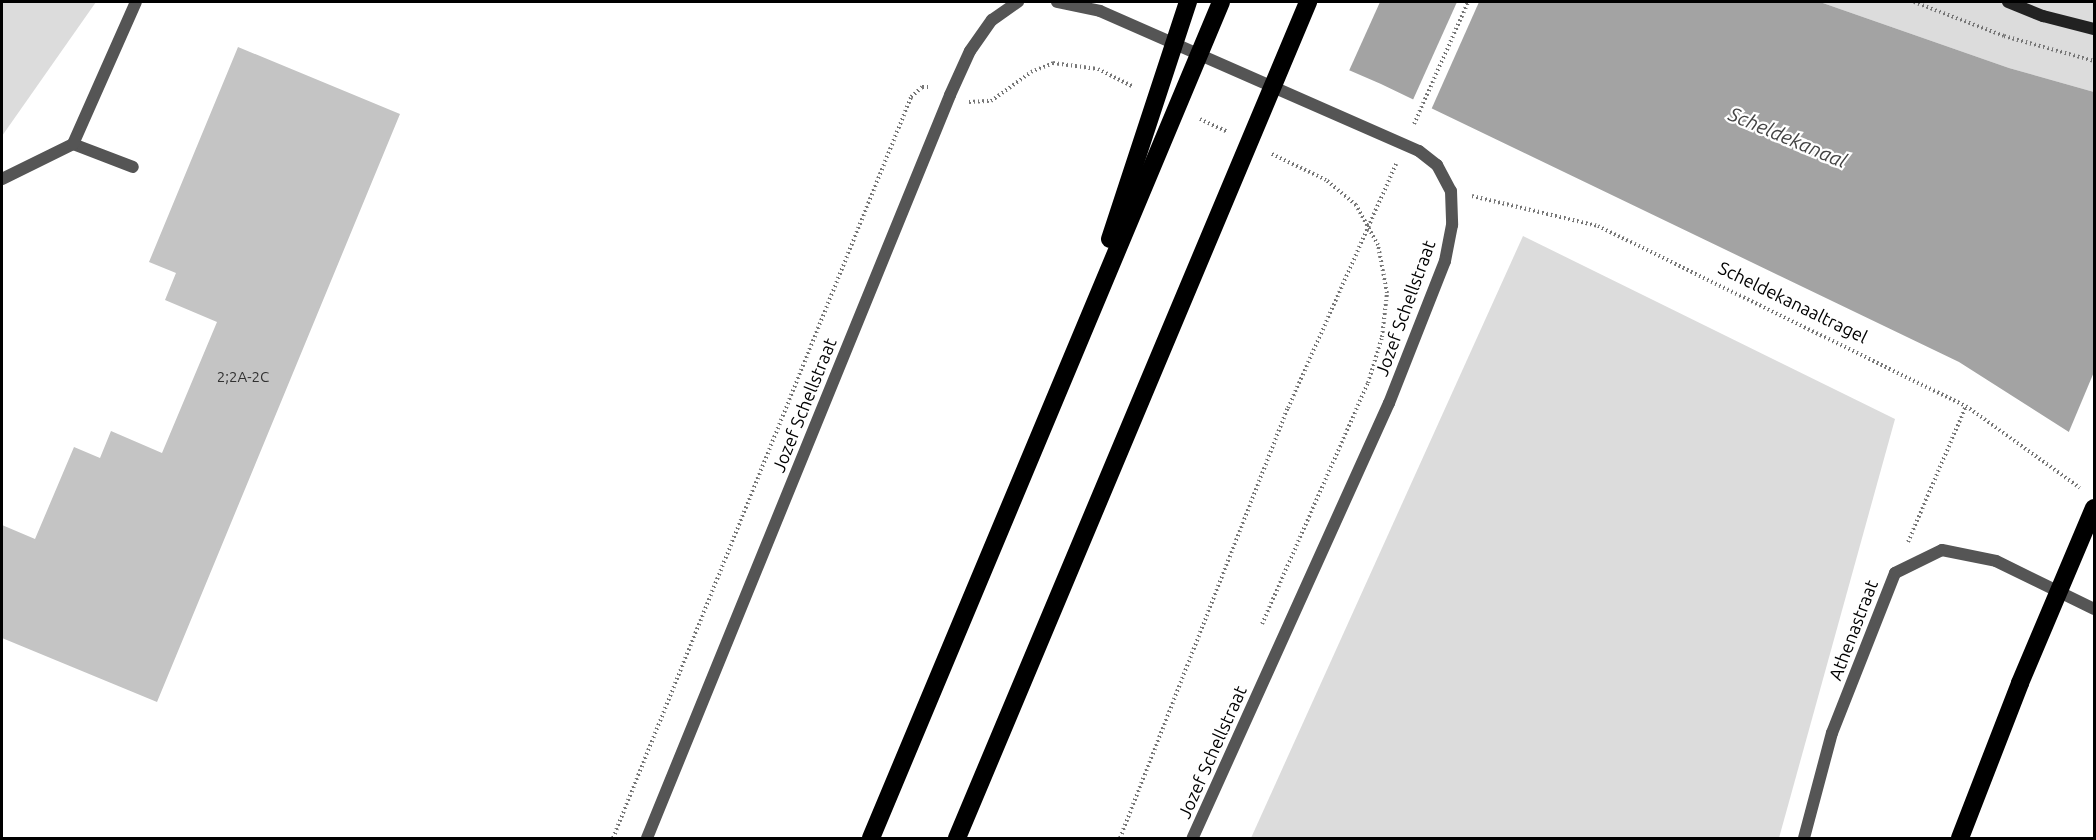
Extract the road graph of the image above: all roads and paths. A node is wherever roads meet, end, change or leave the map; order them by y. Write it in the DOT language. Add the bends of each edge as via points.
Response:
graph roads {
  1 [pos="136,2"];
  2 [pos="1018,2"];
  3 [pos="1058,2"];
  4 [pos="1188,2"];
  5 [pos="1221,2"];
  6 [pos="1308,2"];
  7 [pos="1468,2"];
  8 [pos="1914,2"];
  9 [pos="2008,2"];
  10 [pos="2094,29"];
  11 [pos="2094,61"];
  12 [pos="1411,130"];
  13 [pos="73,144"];
  14 [pos="1397,162"];
  15 [pos="133,167"];
  16 [pos="2,179"];
  17 [pos="1451,191"];
  18 [pos="1076,347"];
  19 [pos="1966,406"];
  20 [pos="2085,491"];
  21 [pos="2094,508"];
  22 [pos="1895,573"];
  23 [pos="2094,609"];
  24 [pos="647,838"];
  25 [pos="871,838"];
  26 [pos="957,838"];
  27 [pos="1120,838"];
  28 [pos="1193,838"];
  29 [pos="1804,838"];
  30 [pos="1960,838"];
  1 -- 13 [label="street"];
  2 -- 24 [label="street, Jozef Schellstraat" via="992,20 970,51 950,95"];
  3 -- 17 [label="street, Jozef Schellstraat" via="1100,11 1419,151 1437,165"];
  4 -- 18 [label="highway"];
  5 -- 18 [label="highway"];
  6 -- 26 [label="highway"];
  7 -- 12 [label="path"];
  8 -- 11 [label="path" via="2004,36"];
  9 -- 10 [label="main road"];
  13 -- 15 [label="street"];
  13 -- 16 [label="street"];
  14 -- 27 [label="path" via="1288,408"];
  17 -- 19 [label="path, Scheldekanaaltragel" via="1598,226"];
  17 -- 28 [label="street, Jozef Schellstraat" via="1452,225 1444,261 1389,404"];
  18 -- 25 [label="highway"];
  19 -- 20 [label="path, Scheldekanaaltragel"];
  19 -- 22 [label="path"];
  21 -- 30 [label="highway"];
  22 -- 23 [label="street, Athenastraat" via="1942,550 1996,561"];
  22 -- 29 [label="street, Athenastraat" via="1832,733"];
}
